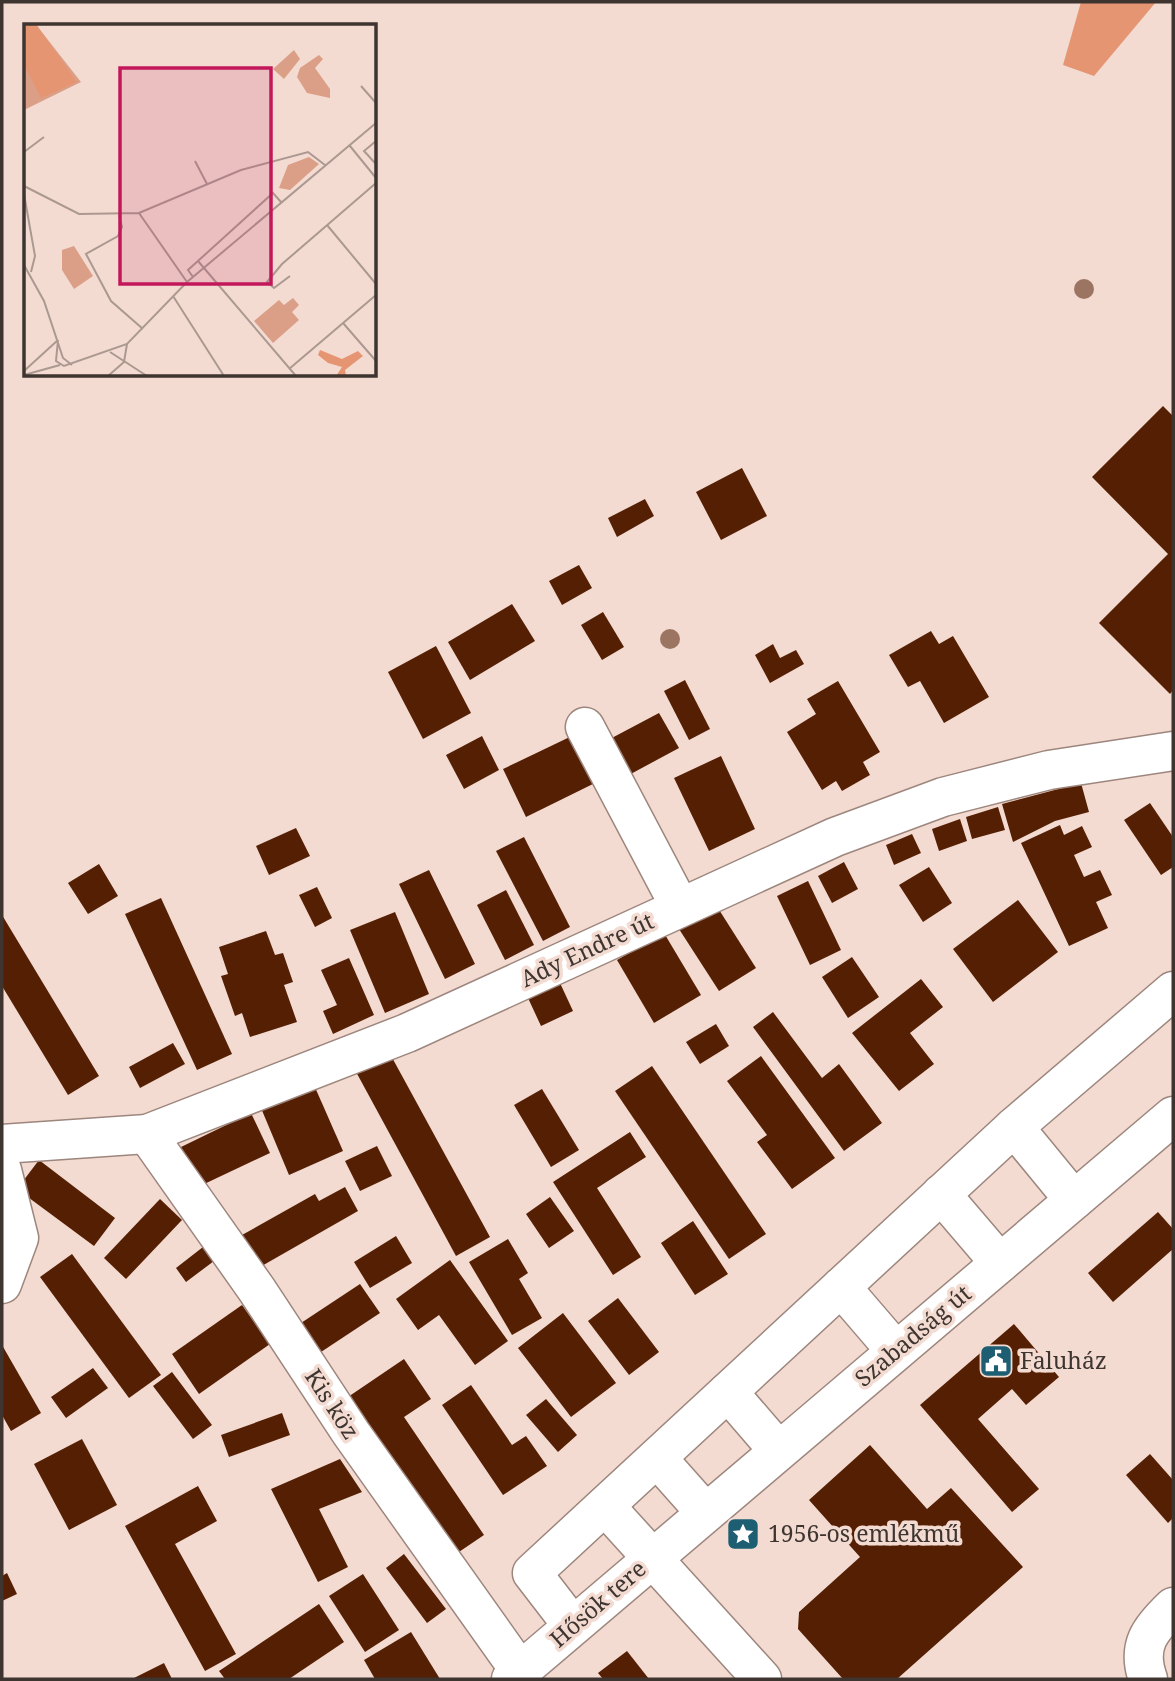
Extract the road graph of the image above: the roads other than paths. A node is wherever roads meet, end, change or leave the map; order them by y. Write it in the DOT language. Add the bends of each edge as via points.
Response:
graph roads {
  1 [pos="585,727"];
  2 [pos="1173,751"];
  3 [pos="680,907"];
  4 [pos="1173,992"];
  5 [pos="1173,1116"];
  6 [pos="1014,1127"];
  7 [pos="147,1134"];
  8 [pos="2,1144"];
  9 [pos="2,1170"];
  10 [pos="941,1194"];
  11 [pos="1074,1200"];
  12 [pos="1000,1263"];
  13 [pos="2,1284"];
  14 [pos="841,1287"];
  15 [pos="896,1350"];
  16 [pos="727,1392"];
  17 [pos="778,1450"];
  18 [pos="657,1458"];
  19 [pos="605,1506"];
  20 [pos="705,1513"];
  21 [pos="653,1556"];
  22 [pos="1173,1607"];
  23 [pos="572,1625"];
  24 [pos="516,1675"];
  25 [pos="762,1679"];
  26 [pos="1148,1679"];
  1 -- 3 [label="street"];
  2 -- 3 [label="street, Ady Endre út" via="1049,770 943,797 835,837"];
  3 -- 7 [label="street, Ady Endre út" via="407,1033"];
  4 -- 6 [label="street"];
  5 -- 11 [label="street, Szabadság út"];
  6 -- 10 [label="street"];
  6 -- 11 [label="street"];
  7 -- 8 [label="street, Ady Endre út"];
  7 -- 24 [label="street, Kis köz"];
  9 -- 13 [label="street" via="19,1238"];
  10 -- 12 [label="street"];
  10 -- 14 [label="street"];
  11 -- 12 [label="street, Szabadság út"];
  12 -- 15 [label="street, Szabadság út"];
  14 -- 15 [label="street"];
  14 -- 16 [label="street"];
  15 -- 17 [label="street, Szabadság út"];
  16 -- 17 [label="street"];
  16 -- 18 [label="street"];
  17 -- 20 [label="street, Szabadság út"];
  18 -- 19 [label="street"];
  18 -- 20 [label="street"];
  19 -- 21 [label="street"];
  19 -- 23 [label="street" via="532,1573"];
  20 -- 21 [label="street, Szabadság út"];
  21 -- 23 [label="street, Hősök tere"];
  21 -- 25 [label="street"];
  22 -- 26 [label="street" via="1145,1640 1142,1655"];
  23 -- 24 [label="street, Hősök tere"];
}
